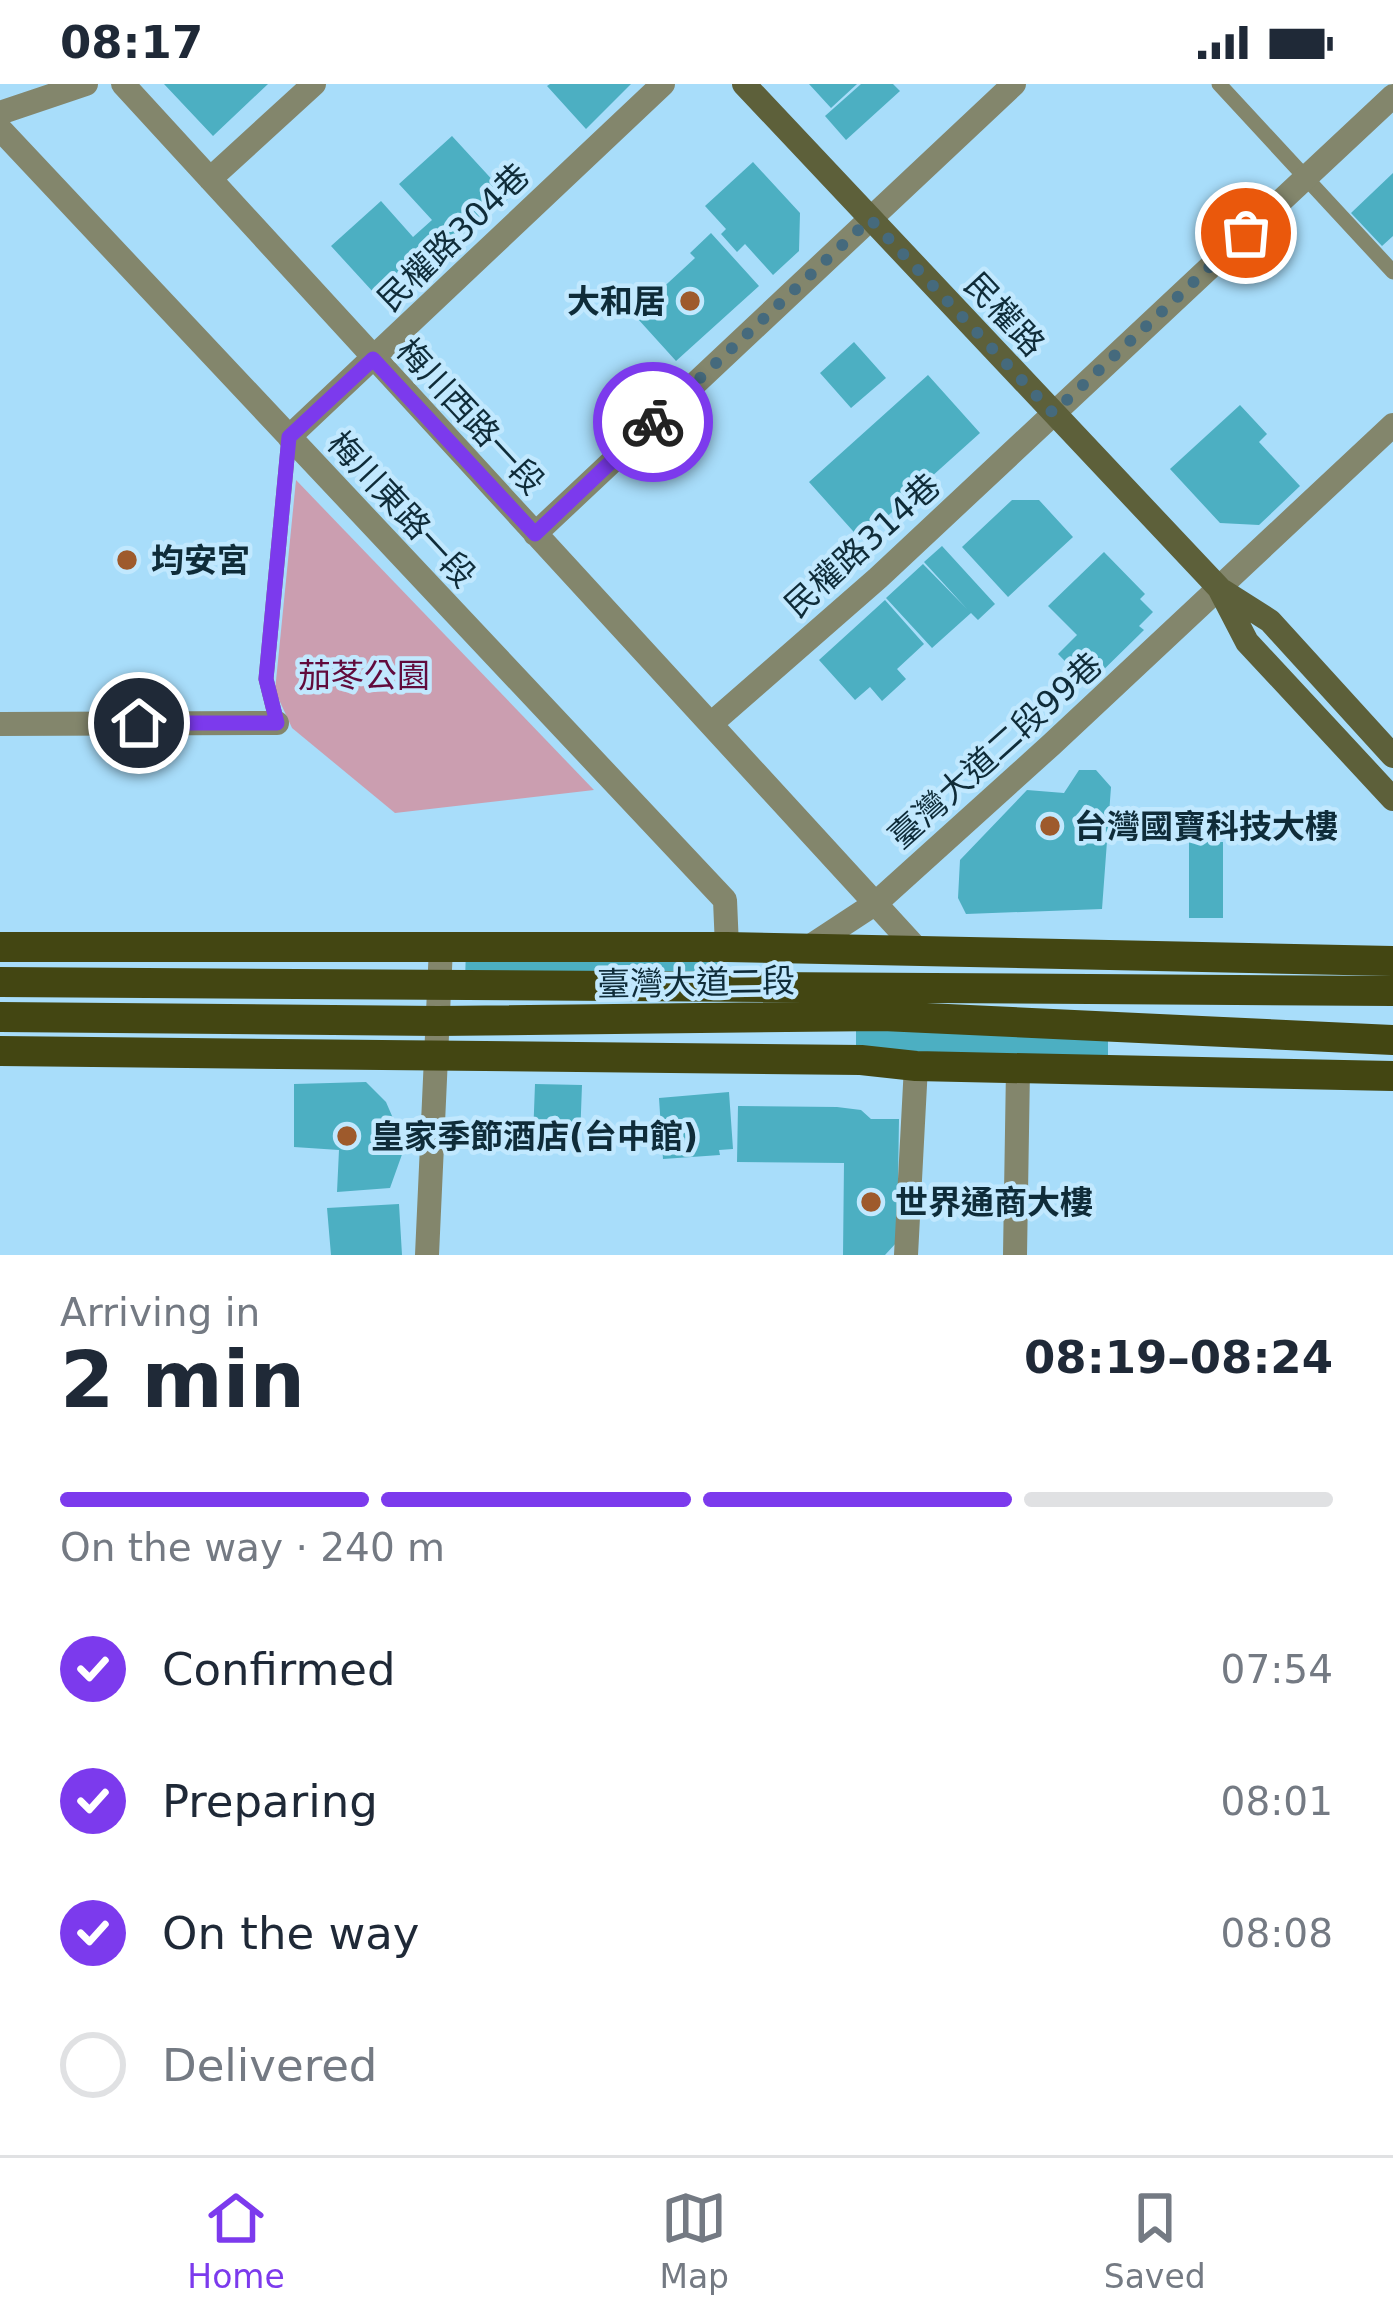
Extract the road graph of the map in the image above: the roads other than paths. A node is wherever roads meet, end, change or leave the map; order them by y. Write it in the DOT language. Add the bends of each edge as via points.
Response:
graph roads {
  1 [pos="86,84"];
  2 [pos="123,84"];
  3 [pos="314,84"];
  4 [pos="662,84"];
  5 [pos="743,84"];
  6 [pos="1014,84"];
  7 [pos="1219,84"];
  8 [pos="1393,96"];
  9 [pos="0,113"];
  10 [pos="0,129"];
  11 [pos="210,178"];
  12 [pos="1305,178"];
  13 [pos="870,219"];
  14 [pos="1393,272"];
  15 [pos="373,359"];
  16 [pos="1053,413"];
  17 [pos="1393,425"];
  18 [pos="289,437"];
  19 [pos="535,534"];
  20 [pos="1219,588"];
  21 [pos="277,723"];
  22 [pos="712,723"];
  23 [pos="0,724"];
  24 [pos="1393,756"];
  25 [pos="1393,799"];
  26 [pos="876,903"];
  27 [pos="441,946"];
  28 [pos="0,947"];
  29 [pos="728,947"];
  30 [pos="806,949"];
  31 [pos="919,950"];
  32 [pos="1393,961"];
  33 [pos="0,982"];
  34 [pos="439,986"];
  35 [pos="1393,991"];
  36 [pos="0,1017"];
  37 [pos="438,1021"];
  38 [pos="1393,1040"];
  39 [pos="0,1051"];
  40 [pos="436,1056"];
  41 [pos="916,1066"];
  42 [pos="1018,1069"];
  43 [pos="1393,1076"];
  44 [pos="427,1255"];
  45 [pos="906,1255"];
  46 [pos="1015,1255"];
  1 -- 9 [label="street"];
  2 -- 11 [label="street, 梅川西路一段"];
  3 -- 11 [label="street"];
  4 -- 15 [label="street, 民權路304巷"];
  5 -- 13 [label="main road, 民權路"];
  6 -- 13 [label="street"];
  7 -- 12 [label="lane"];
  8 -- 12 [label="street, 民權路314巷"];
  10 -- 18 [label="street, 梅川東路一段"];
  11 -- 15 [label="street, 梅川西路一段"];
  12 -- 14 [label="lane"];
  12 -- 16 [label="street, 民權路314巷"];
  13 -- 16 [label="main road, 民權路"];
  13 -- 19 [label="street"];
  15 -- 18 [label="street, 民權路304巷"];
  15 -- 19 [label="street, 梅川西路一段"];
  16 -- 20 [label="main road, 民權路"];
  16 -- 22 [label="street, 民權路314巷"];
  17 -- 20 [label="street, 臺灣大道二段99巷"];
  18 -- 21 [label="lane" via="266,679"];
  18 -- 29 [label="street, 梅川東路一段" via="724,900"];
  19 -- 22 [label="street, 梅川西路一段"];
  20 -- 24 [label="main road, 民權路" via="1270,621"];
  20 -- 25 [label="main road, 民權路" via="1247,641"];
  20 -- 26 [label="street, 臺灣大道二段99巷"];
  21 -- 23 [label="street"];
  22 -- 26 [label="street, 梅川西路一段"];
  26 -- 30 [label="street, 臺灣大道二段99巷"];
  26 -- 31 [label="street, 梅川西路一段"];
  27 -- 28 [label="main road, 臺灣大道二段"];
  27 -- 29 [label="main road, 臺灣大道二段"];
  27 -- 34 [label="street"];
  29 -- 30 [label="main road, 臺灣大道二段"];
  30 -- 31 [label="main road, 臺灣大道二段"];
  31 -- 32 [label="main road, 臺灣大道二段"];
  33 -- 34 [label="main road, 臺灣大道二段"];
  34 -- 35 [label="main road, 臺灣大道二段"];
  34 -- 37 [label="street"];
  36 -- 37 [label="main road, 臺灣大道二段"];
  37 -- 38 [label="main road, 臺灣大道二段" via="883,1016"];
  37 -- 40 [label="street"];
  39 -- 40 [label="main road"];
  40 -- 41 [label="main road"];
  40 -- 44 [label="street"];
  41 -- 42 [label="main road"];
  41 -- 45 [label="street"];
  42 -- 43 [label="main road"];
  42 -- 46 [label="street"];
}
